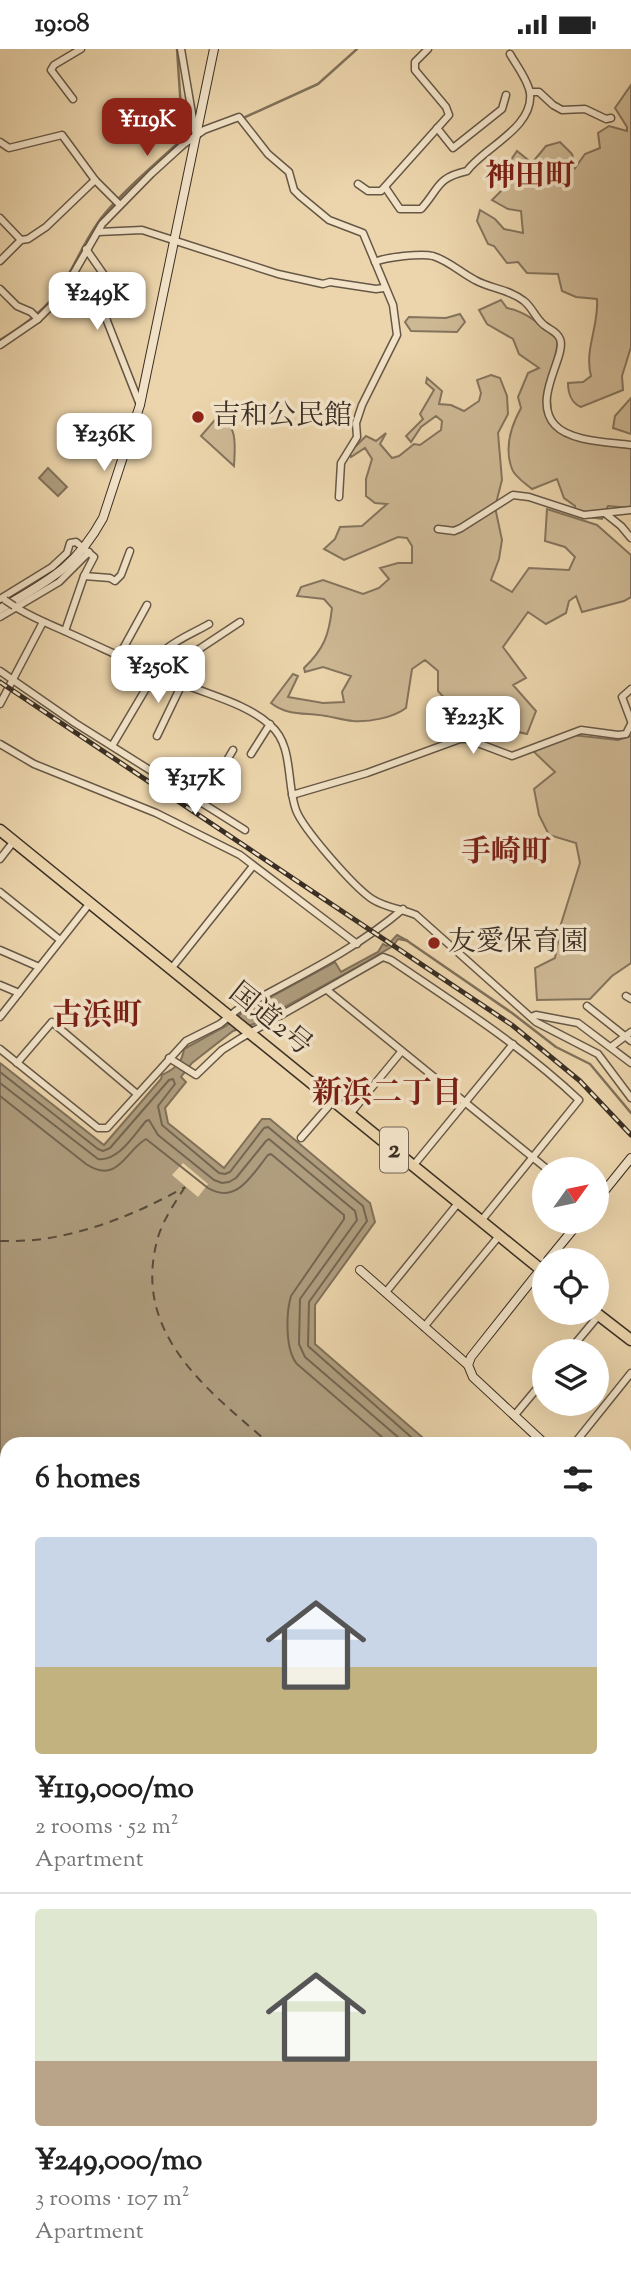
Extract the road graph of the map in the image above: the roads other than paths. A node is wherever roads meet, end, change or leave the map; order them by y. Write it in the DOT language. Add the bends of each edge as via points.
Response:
graph roads {
  1 [pos="81,49"];
  2 [pos="181,49"];
  3 [pos="214,49"];
  4 [pos="428,49"];
  5 [pos="510,54"];
  6 [pos="530,92"];
  7 [pos="506,95"];
  8 [pos="73,99"];
  9 [pos="611,118"];
  10 [pos="197,122"];
  11 [pos="437,128"];
  12 [pos="196,137"];
  13 [pos="0,142"];
  14 [pos="95,180"];
  15 [pos="358,184"];
  16 [pos="385,187"];
  17 [pos="120,205"];
  18 [pos="0,218"];
  19 [pos="98,232"];
  20 [pos="173,239"];
  21 [pos="21,240"];
  22 [pos="86,249"];
  23 [pos="0,261"];
  24 [pos="375,262"];
  25 [pos="384,288"];
  26 [pos="0,289"];
  27 [pos="38,319"];
  28 [pos="0,345"];
  29 [pos="139,405"];
  30 [pos="631,445"];
  31 [pos="339,497"];
  32 [pos="631,510"];
  33 [pos="606,514"];
  34 [pos="438,529"];
  35 [pos="631,538"];
  36 [pos="86,550"];
  37 [pos="130,551"];
  38 [pos="84,576"];
  39 [pos="2,598"];
  40 [pos="148,605"];
  41 [pos="14,607"];
  42 [pos="0,610"];
  43 [pos="0,617"];
  44 [pos="43,622"];
  45 [pos="240,622"];
  46 [pos="209,624"];
  47 [pos="65,631"];
  48 [pos="119,656"];
  49 [pos="153,670"];
  50 [pos="0,671"];
  51 [pos="163,675"];
  52 [pos="12,679"];
  53 [pos="182,684"];
  54 [pos="631,689"];
  55 [pos="0,703"];
  56 [pos="631,722"];
  57 [pos="270,724"];
  58 [pos="158,736"];
  59 [pos="0,744"];
  60 [pos="112,746"];
  61 [pos="233,750"];
  62 [pos="251,754"];
  63 [pos="292,795"];
  64 [pos="202,803"];
  65 [pos="0,829"];
  66 [pos="245,830"];
  67 [pos="15,841"];
  68 [pos="0,859"];
  69 [pos="253,866"];
  70 [pos="0,892"];
  71 [pos="90,902"];
  72 [pos="403,909"];
  73 [pos="60,940"];
  74 [pos="357,944"];
  75 [pos="0,950"];
  76 [pos="39,967"];
  77 [pos="171,968"];
  78 [pos="0,985"];
  79 [pos="327,990"];
  80 [pos="19,993"];
  81 [pos="586,1006"];
  82 [pos="0,1017"];
  83 [pos="531,1017"];
  84 [pos="232,1019"];
  85 [pos="247,1031"];
  86 [pos="629,1036"];
  87 [pos="513,1044"];
  88 [pos="611,1047"];
  89 [pos="0,1049"];
  90 [pos="401,1052"];
  91 [pos="169,1058"];
  92 [pos="17,1063"];
  93 [pos="631,1063"];
  94 [pos="137,1094"];
  95 [pos="631,1098"];
  96 [pos="333,1101"];
  97 [pos="465,1102"];
  98 [pos="350,1114"];
  99 [pos="301,1138"];
  100 [pos="532,1157"];
  101 [pos="534,1157"];
  102 [pos="631,1158"];
  103 [pos="532,1159"];
  104 [pos="413,1166"];
  105 [pos="609,1185"];
  106 [pos="459,1202"];
  107 [pos="481,1221"];
  108 [pos="499,1236"];
  109 [pos="532,1258"];
  110 [pos="360,1270"];
  111 [pos="532,1283"];
  112 [pos="386,1292"];
  113 [pos="609,1323"];
  114 [pos="589,1325"];
  115 [pos="424,1327"];
  116 [pos="578,1339"];
  117 [pos="631,1340"];
  118 [pos="468,1365"];
  119 [pos="631,1373"];
  120 [pos="532,1394"];
  121 [pos="514,1416"];
  122 [pos="537,1437"];
  123 [pos="580,1437"];
  1 -- 8 [label="street" via="51,70"];
  2 -- 10 [label="street"];
  3 -- 10 [label="street"];
  4 -- 11 [label="street" via="415,62 415,70 446,107 449,115"];
  5 -- 6 [label="street"];
  6 -- 9 [label="street" via="539,92 562,110 585,109"];
  6 -- 16 [label="street" via="517,127 475,159 467,171 440,181 421,209 400,209"];
  7 -- 11 [label="street" via="502,109 453,148"];
  10 -- 12 [label="street"];
  11 -- 16 [label="street"];
  12 -- 17 [label="street"];
  12 -- 20 [label="street"];
  12 -- 24 [label="street" via="239,117 289,172 300,196 329,220 363,233"];
  13 -- 14 [label="street" via="9,148 62,135"];
  14 -- 17 [label="street"];
  14 -- 21 [label="street" via="46,227"];
  15 -- 16 [label="street" via="368,191"];
  17 -- 19 [label="street"];
  18 -- 21 [label="street"];
  19 -- 20 [label="street" via="142,230"];
  19 -- 22 [label="street"];
  20 -- 25 [label="street" via="278,274 323,284"];
  20 -- 29 [label="street"];
  21 -- 23 [label="street"];
  22 -- 27 [label="street" via="60,297"];
  22 -- 29 [label="street" via="109,282 107,321"];
  24 -- 25 [label="street"];
  24 -- 30 [label="street" via="432,256 523,300 561,341 548,388 548,414 553,423 589,441"];
  25 -- 31 [label="street" via="393,305 397,335 362,405 357,437 341,463"];
  26 -- 27 [label="street"];
  27 -- 28 [label="street"];
  29 -- 36 [label="street" via="103,518"];
  32 -- 33 [label="street"];
  33 -- 34 [label="street" via="584,515 513,495 454,531"];
  33 -- 35 [label="street"];
  36 -- 38 [label="street" via="94,557"];
  36 -- 39 [label="street" via="71,543 52,568"];
  36 -- 41 [label="street" via="58,582"];
  36 -- 42 [label="street" via="58,574"];
  37 -- 38 [label="street" via="115,581"];
  38 -- 47 [label="street"];
  39 -- 41 [label="street, bridge"];
  40 -- 48 [label="street"];
  41 -- 43 [label="street"];
  41 -- 44 [label="street"];
  44 -- 47 [label="street"];
  44 -- 52 [label="street"];
  45 -- 51 [label="street"];
  46 -- 49 [label="street" via="163,651"];
  47 -- 48 [label="street"];
  48 -- 49 [label="street"];
  49 -- 51 [label="street"];
  49 -- 60 [label="street"];
  50 -- 52 [label="street"];
  51 -- 53 [label="street"];
  52 -- 55 [label="street"];
  52 -- 60 [label="street"];
  53 -- 57 [label="street"];
  53 -- 58 [label="street"];
  54 -- 56 [label="street" via="621,697"];
  56 -- 63 [label="street" via="626,734 581,730 512,756 460,739"];
  57 -- 62 [label="street"];
  57 -- 63 [label="street" via="288,760"];
  59 -- 69 [label="street" via="34,764 156,813"];
  60 -- 64 [label="street"];
  61 -- 64 [label="street"];
  63 -- 72 [label="street" via="297,812 315,838 357,886 372,899"];
  64 -- 66 [label="street"];
  65 -- 67 [label="highway, 国道2号 / 2"];
  67 -- 68 [label="street"];
  67 -- 71 [label="highway, 国道2号 / 2"];
  69 -- 74 [label="street"];
  69 -- 77 [label="street"];
  70 -- 73 [label="street"];
  71 -- 73 [label="street"];
  71 -- 77 [label="highway, 国道2号 / 2"];
  72 -- 74 [label="street"];
  72 -- 83 [label="street" via="427,924"];
  73 -- 76 [label="street"];
  74 -- 84 [label="street" via="237,1010"];
  75 -- 76 [label="street"];
  76 -- 80 [label="street"];
  77 -- 84 [label="highway, 国道2号 / 2"];
  78 -- 80 [label="street"];
  79 -- 85 [label="street"];
  79 -- 87 [label="street" via="383,957"];
  79 -- 90 [label="street"];
  80 -- 82 [label="street"];
  81 -- 86 [label="street"];
  83 -- 88 [label="street" via="578,1023"];
  83 -- 95 [label="street" via="592,1049"];
  84 -- 85 [label="highway, 国道2号 / 2"];
  84 -- 91 [label="street" via="186,1041"];
  85 -- 91 [label="street" via="196,1075"];
  85 -- 96 [label="highway, 国道2号 / 2"];
  86 -- 88 [label="street"];
  87 -- 97 [label="street"];
  87 -- 101 [label="street" via="579,1100"];
  88 -- 93 [label="street"];
  89 -- 92 [label="street"];
  90 -- 97 [label="street"];
  90 -- 98 [label="street"];
  91 -- 94 [label="street"];
  92 -- 94 [label="street" via="98,1128 107,1128"];
  92 -- 94 [label="street" via="52,1022"];
  96 -- 98 [label="highway, 国道2号 / 2"];
  96 -- 99 [label="street"];
  97 -- 100 [label="street"];
  97 -- 104 [label="street"];
  98 -- 104 [label="highway, 国道2号 / 2"];
  102 -- 105 [label="street"];
  103 -- 107 [label="street"];
  104 -- 106 [label="highway, 国道2号 / 2"];
  106 -- 107 [label="highway, 国道2号 / 2"];
  106 -- 112 [label="street"];
  107 -- 108 [label="highway, 国道2号 / 2"];
  108 -- 109 [label="highway, 国道2号 / 2"];
  108 -- 115 [label="street"];
  110 -- 112 [label="street"];
  111 -- 118 [label="street"];
  112 -- 115 [label="street"];
  113 -- 117 [label="highway"];
  114 -- 116 [label="street"];
  115 -- 118 [label="street"];
  118 -- 121 [label="street" via="473,1377"];
  119 -- 123 [label="street"];
  120 -- 121 [label="street"];
  121 -- 122 [label="street"];
}
